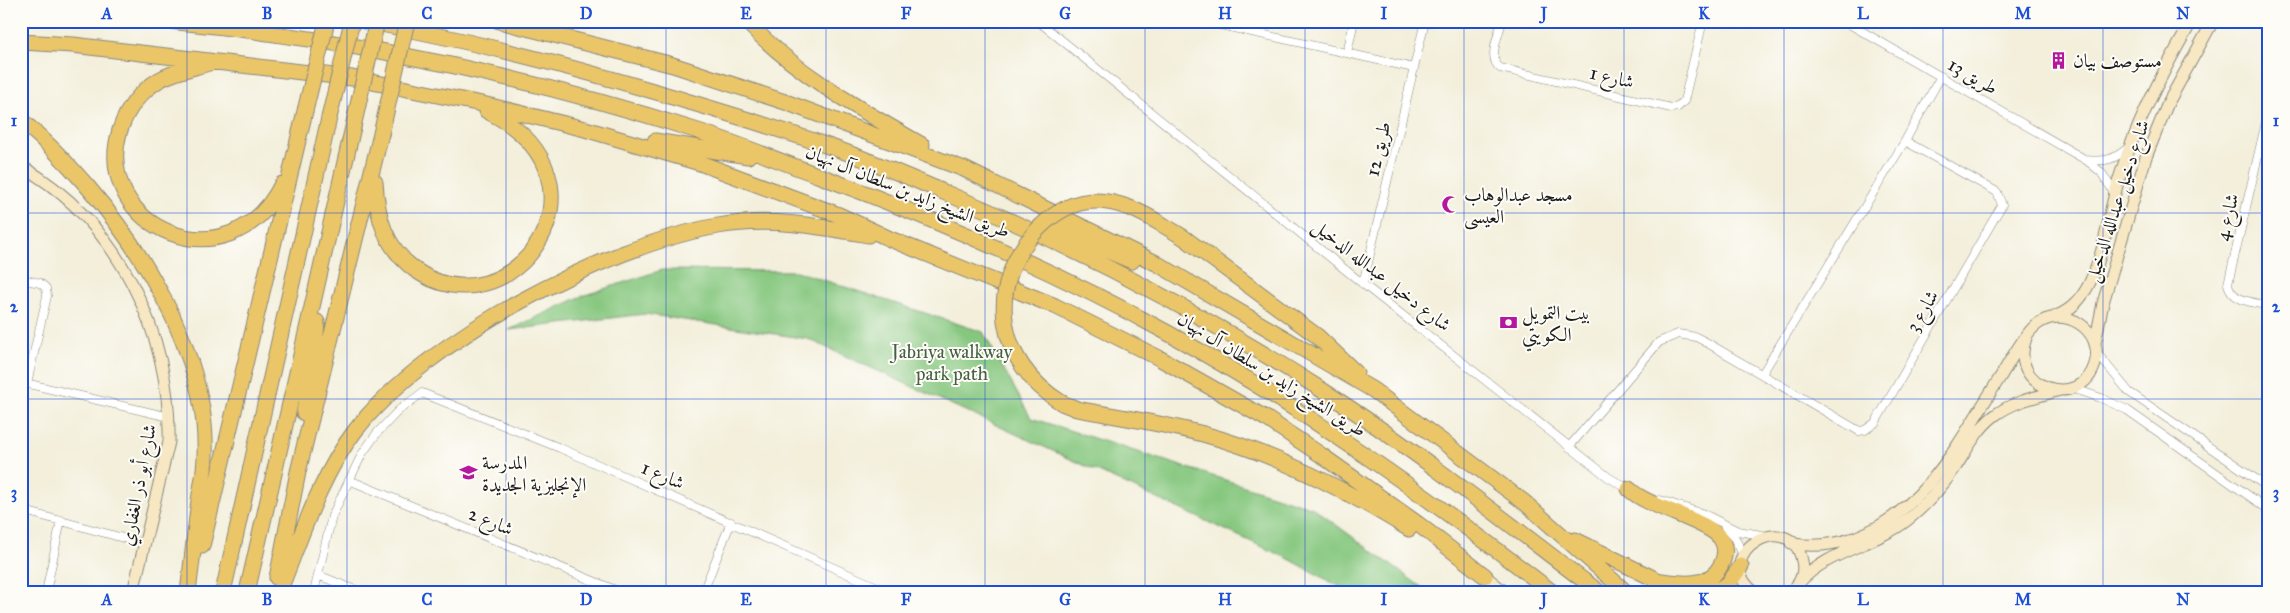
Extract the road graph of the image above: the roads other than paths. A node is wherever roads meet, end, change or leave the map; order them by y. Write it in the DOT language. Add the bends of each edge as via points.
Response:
graph roads {
  1 [pos="170,21"];
  2 [pos="327,21"];
  3 [pos="352,21"];
  4 [pos="364,21"];
  5 [pos="377,21"];
  6 [pos="407,21"];
  7 [pos="499,21"];
  8 [pos="746,21"];
  9 [pos="1038,21"];
  10 [pos="1202,21"];
  11 [pos="1354,21"];
  12 [pos="1425,21"];
  13 [pos="1502,21"];
  14 [pos="1703,21"];
  15 [pos="1844,21"];
  16 [pos="2192,21"];
  17 [pos="2213,21"];
  18 [pos="21,42"];
  19 [pos="1347,53"];
  20 [pos="216,61"];
  21 [pos="1414,68"];
  22 [pos="1941,76"];
  23 [pos="468,101"];
  24 [pos="2269,109"];
  25 [pos="21,120"];
  26 [pos="585,129"];
  27 [pos="1905,141"];
  28 [pos="2130,146"];
  29 [pos="295,158"];
  30 [pos="2086,160"];
  31 [pos="784,162"];
  32 [pos="374,163"];
  33 [pos="21,166"];
  34 [pos="964,169"];
  35 [pos="2115,194"];
  36 [pos="994,213"];
  37 [pos="890,239"];
  38 [pos="321,273"];
  39 [pos="21,279"];
  40 [pos="1363,284"];
  41 [pos="1196,288"];
  42 [pos="2269,306"];
  43 [pos="2052,317"];
  44 [pos="2026,338"];
  45 [pos="2095,348"];
  46 [pos="1762,374"];
  47 [pos="24,382"];
  48 [pos="2066,389"];
  49 [pos="1373,390"];
  50 [pos="169,417"];
  51 [pos="1569,447"];
  52 [pos="298,472"];
  53 [pos="349,480"];
  54 [pos="2269,488"];
  55 [pos="1629,489"];
  56 [pos="21,510"];
  57 [pos="2269,510"];
  58 [pos="61,520"];
  59 [pos="731,522"];
  60 [pos="1722,524"];
  61 [pos="1556,530"];
  62 [pos="1771,536"];
  63 [pos="1792,543"];
  64 [pos="145,544"];
  65 [pos="1742,560"];
  66 [pos="318,575"];
  67 [pos="1485,576"];
  68 [pos="1655,580"];
  69 [pos="1799,583"];
  70 [pos="46,592"];
  71 [pos="133,592"];
  72 [pos="190,592"];
  73 [pos="223,592"];
  74 [pos="248,592"];
  75 [pos="274,592"];
  76 [pos="279,592"];
  77 [pos="314,592"];
  78 [pos="360,592"];
  79 [pos="620,592"];
  80 [pos="703,592"];
  81 [pos="889,592"];
  82 [pos="1505,592"];
  83 [pos="1552,592"];
  84 [pos="1599,592"];
  85 [pos="1626,592"];
  86 [pos="1682,592"];
  87 [pos="1714,592"];
  88 [pos="1754,592"];
  89 [pos="1790,592"];
  1 -- 31 [label="highway, طريق الشيخ زايد بن سلطان آل نهيان" via="296,37 436,61 528,82 702,132"];
  2 -- 29 [label="highway, bridge"];
  3 -- 73 [label="highway, bridge"];
  4 -- 36 [label="highway, طريق الشيخ زايد بن سلطان آل نهيان" via="422,31 544,60 723,112 833,147"];
  5 -- 38 [label="highway, bridge"];
  6 -- 32 [label="highway, bridge"];
  7 -- 34 [label="highway" via="672,65 788,103"];
  8 -- 34 [label="highway" via="797,67 830,91"];
  9 -- 40 [label="street, شارع دخيل عبدالله الدخيل"];
  10 -- 19 [label="street"];
  11 -- 19 [label="street"];
  12 -- 21 [label="street, طريق 12"];
  13 -- 14 [label="street, شارع 1" via="1493,56 1500,68 1671,108 1684,101"];
  15 -- 22 [label="street, طريق 13"];
  16 -- 28 [label="street, شارع دخيل عبدالله الدخيل" via="2147,104"];
  17 -- 45 [label="street, شارع دخيل عبدالله الدخيل" via="2168,103 2146,157 2103,303"];
  18 -- 20 [label="highway"];
  19 -- 21 [label="street"];
  20 -- 23 [label="highway" via="352,78"];
  20 -- 29 [label="highway" via="161,79 143,93 126,116 117,142 117,164 135,207 154,225 180,236 202,239 227,235 247,226 267,208"];
  21 -- 40 [label="street, طريق 12"];
  22 -- 27 [label="street"];
  22 -- 30 [label="street, طريق 13"];
  23 -- 26 [label="highway"];
  23 -- 32 [label="highway" via="523,134 539,153 548,176 551,200 545,230 531,254 512,271 481,283 455,285 430,278 409,265 392,246 381,225"];
  24 -- 42 [label="street, شارع 4" via="2228,284 2238,298"];
  25 -- 72 [label="highway" via="67,162 117,225 159,292 187,352 203,417 205,456"];
  26 -- 31 [label="highway"];
  26 -- 37 [label="highway" via="700,163 839,215"];
  27 -- 46 [label="street"];
  27 -- 46 [label="street, شارع 3" via="1997,192 2002,205 1875,423 1859,431"];
  28 -- 30 [label="street" via="2119,156 2104,162"];
  28 -- 35 [label="street, شارع دخيل عبدالله الدخيل"];
  29 -- 72 [label="highway"];
  30 -- 35 [label="street, طريق 13" via="2101,172"];
  31 -- 83 [label="highway, طريق الشيخ زايد بن سلطان آل نهيان" via="948,226 1072,284 1172,336 1350,445 1426,497"];
  32 -- 52 [label="highway"];
  33 -- 50 [label="street, شارع أبو ذر الغفاري" via="57,191 84,216 128,276 145,309 157,344"];
  34 -- 41 [label="highway" via="1156,263"];
  35 -- 43 [label="street, شارع دخيل عبدالله الدخيل" via="2090,282 2076,304"];
  36 -- 41 [label="highway" via="1070,235"];
  36 -- 84 [label="highway, طريق الشيخ زايد بن سلطان آل نهيان" via="1108,268 1221,329 1328,394"];
  37 -- 67 [label="highway" via="1055,306 1159,358 1321,455"];
  37 -- 76 [label="highway" via="781,223 719,226 660,240 532,295 422,367 385,398 360,425 327,476"];
  38 -- 52 [label="highway" via="315,348 300,435"];
  38 -- 74 [label="highway"];
  39 -- 47 [label="street" via="40,283 46,288 47,296"];
  40 -- 51 [label="street, شارع دخيل عبدالله الدخيل"];
  41 -- 49 [label="highway"];
  43 -- 44 [label="street" via="2037,324"];
  43 -- 45 [label="street" via="2066,317 2078,322 2088,331"];
  44 -- 48 [label="street" via="2023,359 2028,373 2039,384"];
  44 -- 63 [label="street" via="1944,465 1907,507 1880,526 1847,540 1817,546"];
  45 -- 48 [label="street" via="2095,364 2090,374 2082,382"];
  45 -- 54 [label="street" via="2129,392"];
  46 -- 51 [label="street, شارع 3" via="1696,337 1678,334 1668,337 1650,350"];
  47 -- 50 [label="street"];
  48 -- 57 [label="street" via="2101,398 2127,410"];
  48 -- 69 [label="street" via="2018,403 1994,416 1976,435 1943,485 1920,510 1895,529 1819,565"];
  49 -- 61 [label="highway" via="1524,502"];
  49 -- 67 [label="highway, bridge" via="1317,336 1183,237 1145,214 1115,202 1078,203 1045,222 1019,253 1005,290 1005,320 1012,350 1034,382 1062,403 1077,409 1203,434 1277,460 1365,501"];
  50 -- 64 [label="street, شارع أبو ذر الغفاري" via="168,442"];
  51 -- 55 [label="street, شارع دخيل عبدالله الدخيل"];
  52 -- 75 [label="highway"];
  53 -- 59 [label="street, شارع 1" via="377,433 399,410 422,393"];
  53 -- 66 [label="street" via="332,516"];
  53 -- 79 [label="street, شارع 2"];
  55 -- 60 [label="street, شارع دخيل عبدالله الدخيل" via="1704,514"];
  55 -- 68 [label="highway" via="1648,503 1713,530 1723,542 1721,565 1705,581"];
  56 -- 58 [label="street"];
  58 -- 64 [label="street"];
  58 -- 70 [label="street"];
  59 -- 80 [label="street"];
  59 -- 81 [label="street, شارع 1"];
  60 -- 62 [label="street, شارع دخيل عبدالله الدخيل" via="1746,533"];
  60 -- 65 [label="street, شارع دخيل عبدالله الدخيل" via="1735,538"];
  61 -- 68 [label="highway"];
  61 -- 85 [label="highway"];
  62 -- 63 [label="street"];
  62 -- 65 [label="street" via="1757,540"];
  63 -- 69 [label="street" via="1802,562"];
  64 -- 71 [label="street, شارع أبو ذر الغفاري"];
  65 -- 87 [label="highway" via="1728,584"];
  65 -- 88 [label="street" via="1744,579"];
  66 -- 77 [label="street"];
  66 -- 78 [label="street"];
  67 -- 82 [label="street"];
  68 -- 86 [label="highway"];
  69 -- 89 [label="street"];
}
